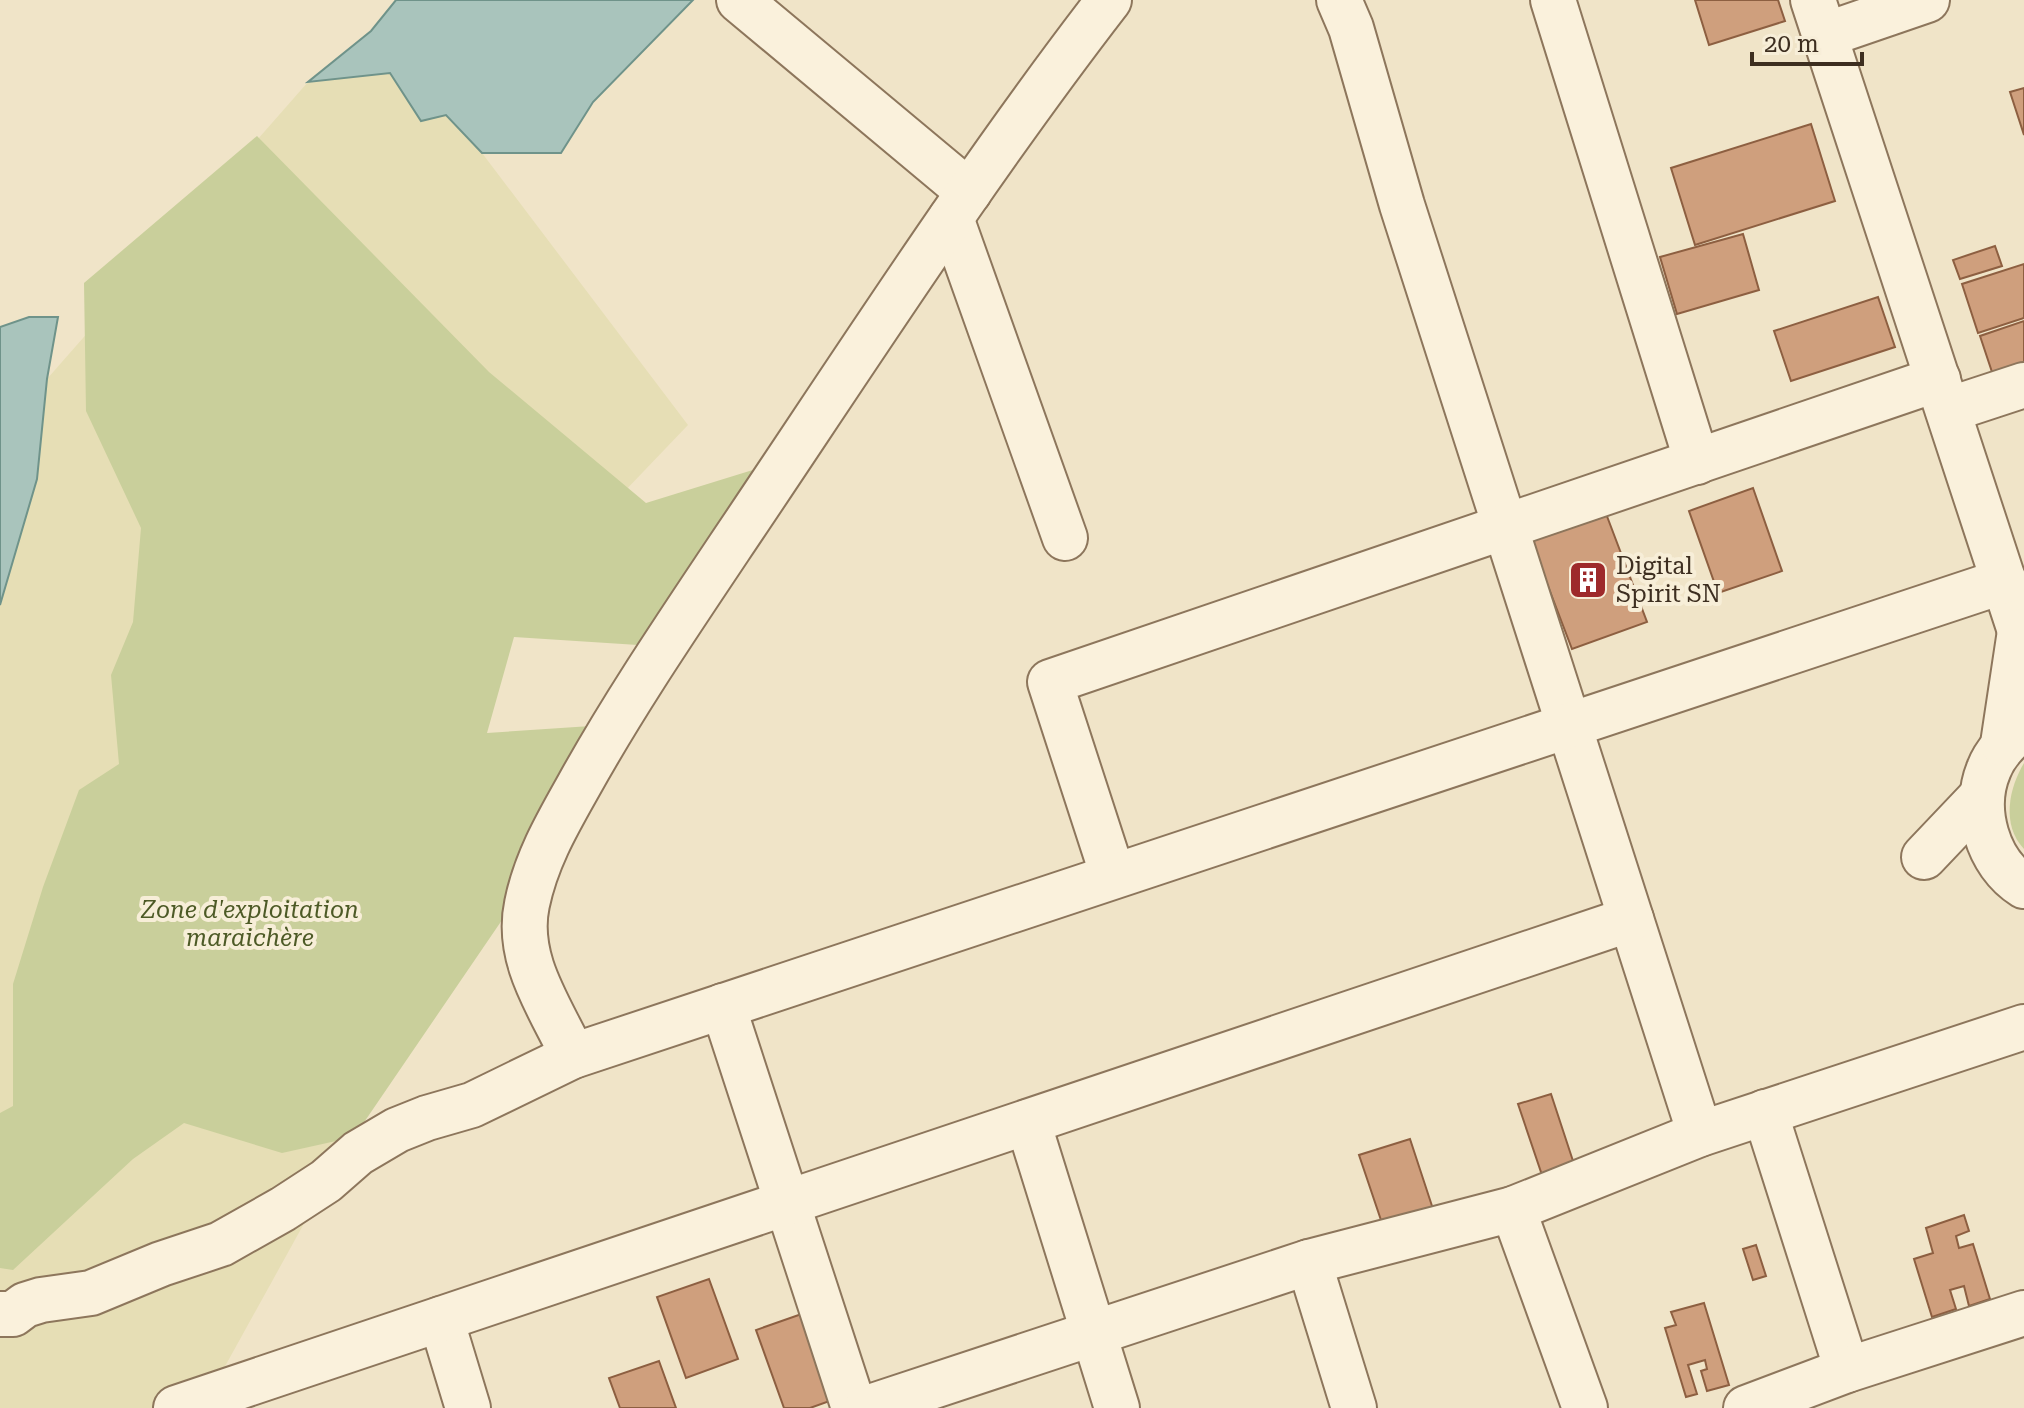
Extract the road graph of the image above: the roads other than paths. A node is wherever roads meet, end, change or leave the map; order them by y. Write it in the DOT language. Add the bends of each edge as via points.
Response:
graph roads {
  1 [pos="739,0"];
  2 [pos="1339,0"];
  3 [pos="1553,0"];
  4 [pos="1927,0"];
  5 [pos="1102,2"];
  6 [pos="1819,17"];
  7 [pos="960,205"];
  8 [pos="2024,385"];
  9 [pos="1943,395"];
  10 [pos="1697,462"];
  11 [pos="1505,527"];
  12 [pos="1065,538"];
  13 [pos="2004,581"];
  14 [pos="2022,633"];
  15 [pos="1569,725"];
  16 [pos="2014,735"];
  17 [pos="1981,797"];
  18 [pos="1994,855"];
  19 [pos="1113,876"];
  20 [pos="2024,886"];
  21 [pos="1631,919"];
  22 [pos="723,1006"];
  23 [pos="2024,1027"];
  24 [pos="573,1056"];
  25 [pos="1765,1112"];
  26 [pos="1028,1122"];
  27 [pos="1700,1134"];
  28 [pos="787,1203"];
  29 [pos="1513,1209"];
  30 [pos="1309,1262"];
  31 [pos="2024,1313"];
  32 [pos="0,1314"];
  33 [pos="441,1319"];
  34 [pos="1093,1333"];
  35 [pos="1847,1370"];
  36 [pos="176,1408"];
  37 [pos="468,1408"];
  38 [pos="854,1408"];
  39 [pos="867,1408"];
  40 [pos="1117,1408"];
  41 [pos="1354,1408"];
  42 [pos="1585,1408"];
  43 [pos="1746,1408"];
  1 -- 7 [label="street"];
  2 -- 11 [label="street"];
  3 -- 10 [label="street"];
  4 -- 6 [label="street"];
  5 -- 7 [label="street"];
  6 -- 9 [label="street"];
  7 -- 12 [label="street"];
  7 -- 24 [label="street" via="600,747 539,858 526,907 525,938 533,976"];
  8 -- 9 [label="street"];
  9 -- 10 [label="street"];
  9 -- 13 [label="street"];
  10 -- 11 [label="street"];
  11 -- 15 [label="street"];
  11 -- 19 [label="street" via="1050,682"];
  13 -- 14 [label="street"];
  13 -- 15 [label="street"];
  14 -- 16 [label="street"];
  15 -- 19 [label="street"];
  15 -- 21 [label="street"];
  16 -- 17 [label="street" via="1988,769"];
  17 -- 18 [label="street"];
  17 -- 18 [label="street" via="1924,857"];
  18 -- 20 [label="street"];
  19 -- 22 [label="street"];
  21 -- 26 [label="street"];
  21 -- 27 [label="street"];
  22 -- 24 [label="street"];
  22 -- 28 [label="street"];
  23 -- 25 [label="street"];
  24 -- 32 [label="street" via="472,1105 397,1130 283,1209 221,1244 91,1293 41,1300 13,1314"];
  25 -- 27 [label="street"];
  25 -- 35 [label="street"];
  26 -- 28 [label="street"];
  26 -- 34 [label="street"];
  27 -- 29 [label="street"];
  28 -- 33 [label="street"];
  28 -- 38 [label="street"];
  29 -- 30 [label="street"];
  29 -- 42 [label="street"];
  30 -- 34 [label="street"];
  30 -- 41 [label="street"];
  31 -- 35 [label="street"];
  33 -- 36 [label="street"];
  33 -- 37 [label="street"];
  34 -- 39 [label="street"];
  34 -- 40 [label="street"];
  35 -- 43 [label="street"];
}
